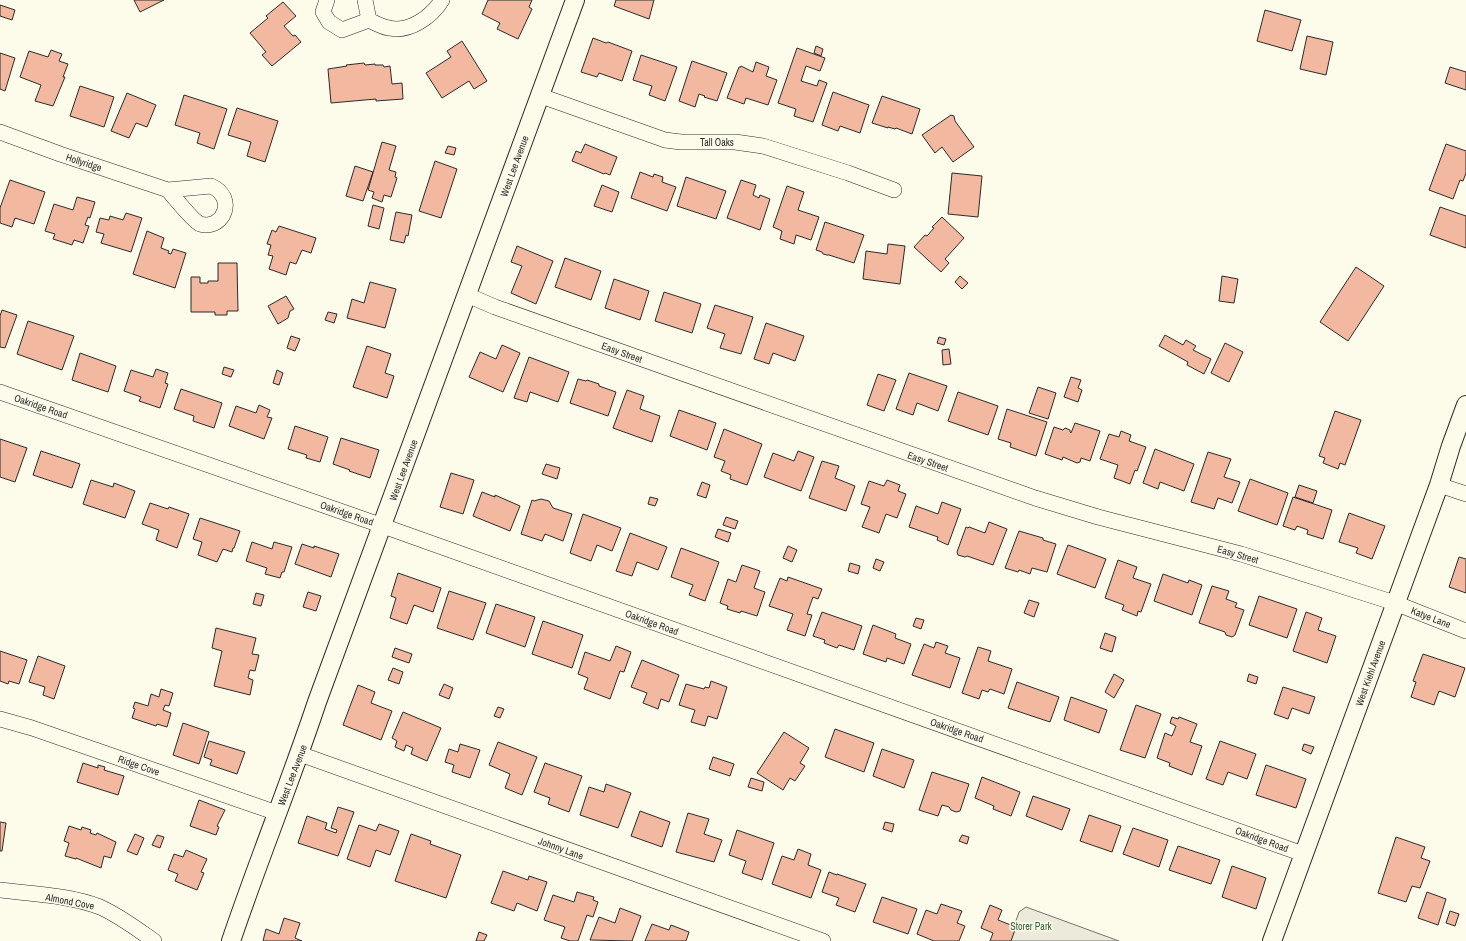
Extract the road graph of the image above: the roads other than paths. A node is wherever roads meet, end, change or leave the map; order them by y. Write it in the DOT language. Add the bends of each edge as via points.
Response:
graph roads {
  1 [pos="327,0"];
  2 [pos="365,0"];
  3 [pos="442,0"];
  4 [pos="575,0"];
  5 [pos="369,20"];
  6 [pos="540,96"];
  7 [pos="0,132"];
  8 [pos="168,190"];
  9 [pos="894,190"];
  10 [pos="467,295"];
  11 [pos="0,392"];
  12 [pos="1466,405"];
  13 [pos="1439,485"];
  14 [pos="1466,494"];
  15 [pos="383,526"];
  16 [pos="1396,603"];
  17 [pos="1466,631"];
  18 [pos="0,719"];
  19 [pos="300,754"];
  20 [pos="277,813"];
  21 [pos="1303,854"];
  22 [pos="0,890"];
  23 [pos="154,941"];
  24 [pos="231,941"];
  25 [pos="823,941"];
  26 [pos="1272,941"];
  1 -- 5 [label="street" via="324,12 329,22 342,30"];
  2 -- 5 [label="street"];
  3 -- 5 [label="street" via="429,16 404,28 391,29"];
  4 -- 6 [label="street, West Lee Avenue"];
  6 -- 9 [label="street, Tall Oaks" via="665,140 736,142 763,146"];
  6 -- 10 [label="street, West Lee Avenue"];
  7 -- 8 [label="street, Hollyridge"];
  10 -- 15 [label="street, West Lee Avenue"];
  10 -- 16 [label="street, Easy Street" via="494,307 1035,498 1241,554"];
  11 -- 15 [label="street, Oakridge Road"];
  12 -- 13 [label="street, West Kiehl Avenue"];
  13 -- 14 [label="street"];
  13 -- 16 [label="street, West Kiehl Avenue"];
  15 -- 19 [label="street, West Lee Avenue"];
  15 -- 21 [label="street, Oakridge Road"];
  16 -- 17 [label="street, Katye Lane"];
  16 -- 21 [label="street, West Kiehl Avenue"];
  18 -- 20 [label="street, Ridge Cove"];
  19 -- 20 [label="street, West Lee Avenue"];
  19 -- 25 [label="street, Johnny Lane"];
  20 -- 24 [label="street, West Lee Avenue"];
  21 -- 26 [label="street, West Kiehl Avenue"];
  22 -- 23 [label="street, Almond Cove" via="62,898 99,907 119,917"];
}
